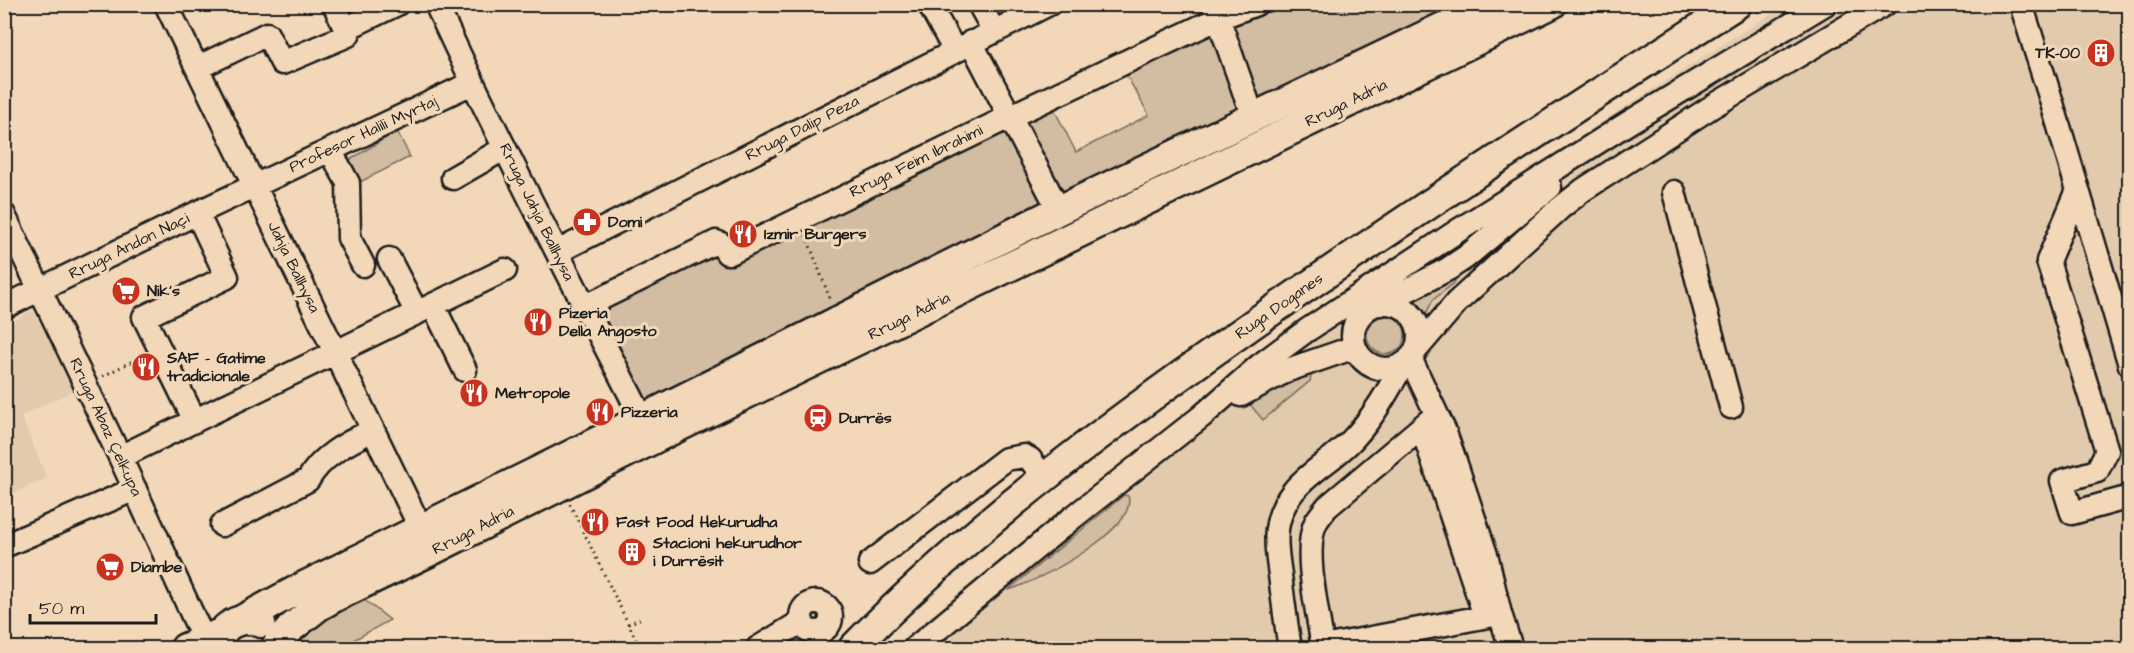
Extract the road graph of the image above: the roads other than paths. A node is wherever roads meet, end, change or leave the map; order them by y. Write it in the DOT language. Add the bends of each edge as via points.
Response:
graph roads {
  1 [pos="166,4"];
  2 [pos="334,4"];
  3 [pos="397,4"];
  4 [pos="436,4"];
  5 [pos="929,4"];
  6 [pos="979,4"];
  7 [pos="1049,4"];
  8 [pos="1256,4"];
  9 [pos="1491,4"];
  10 [pos="1552,4"];
  11 [pos="1737,4"];
  12 [pos="1825,4"];
  13 [pos="1885,4"];
  14 [pos="2021,4"];
  15 [pos="1216,11"];
  16 [pos="345,29"];
  17 [pos="994,31"];
  18 [pos="963,46"];
  19 [pos="197,68"];
  20 [pos="472,83"];
  21 [pos="1247,100"];
  22 [pos="1009,117"];
  23 [pos="1628,123"];
  24 [pos="505,148"];
  25 [pos="330,150"];
  26 [pos="453,178"];
  27 [pos="254,185"];
  28 [pos="2078,190"];
  29 [pos="1674,192"];
  30 [pos="1052,197"];
  31 [pos="196,213"];
  32 [pos="4,215"];
  33 [pos="556,252"];
  34 [pos="389,259"];
  35 [pos="363,265"];
  36 [pos="505,270"];
  37 [pos="40,290"];
  38 [pos="4,307"];
  39 [pos="584,307"];
  40 [pos="1341,307"];
  41 [pos="1374,307"];
  42 [pos="425,309"];
  43 [pos="1355,347"];
  44 [pos="335,353"];
  45 [pos="1409,358"];
  46 [pos="2130,365"];
  47 [pos="465,370"];
  48 [pos="1731,406"];
  49 [pos="1202,416"];
  50 [pos="642,418"];
  51 [pos="195,421"];
  52 [pos="1429,421"];
  53 [pos="373,430"];
  54 [pos="120,457"];
  55 [pos="1044,478"];
  56 [pos="135,489"];
  57 [pos="2130,497"];
  58 [pos="222,525"];
  59 [pos="421,529"];
  60 [pos="4,546"];
  61 [pos="870,563"];
  62 [pos="1492,615"];
  63 [pos="821,632"];
  64 [pos="214,638"];
  65 [pos="277,647"];
  66 [pos="758,648"];
  67 [pos="842,648"];
  68 [pos="853,648"];
  69 [pos="915,648"];
  70 [pos="1290,648"];
  71 [pos="1323,648"];
  72 [pos="1511,648"];
  1 -- 19 [label="street, Jahja Ballhysa"];
  2 -- 16 [label="street"];
  3 -- 16 [label="street"];
  4 -- 20 [label="street, Rruga Jahja Ballhysa"];
  5 -- 18 [label="street"];
  6 -- 17 [label="street"];
  7 -- 17 [label="street, Rruga Dalip Peza"];
  8 -- 15 [label="street, Rruga Feim Ibrahimi"];
  9 -- 50 [label="main road, Rruga Adria" via="1059,210"];
  10 -- 65 [label="main road, Rruga Adria" via="335,597 291,628"];
  11 -- 55 [label="main road, Ruga Doganes" via="1309,286 1142,403"];
  12 -- 23 [label="street"];
  13 -- 45 [label="street" via="1713,106 1583,190 1457,302"];
  14 -- 28 [label="street"];
  15 -- 21 [label="street"];
  15 -- 22 [label="street, Rruga Feim Ibrahimi"];
  16 -- 19 [label="street" via="348,36 282,63 267,34"];
  17 -- 18 [label="street, Rruga Dalip Peza"];
  18 -- 22 [label="street"];
  18 -- 33 [label="street, Rruga Dalip Peza"];
  19 -- 27 [label="street, Jahja Ballhysa"];
  20 -- 24 [label="street, Rruga Jahja Ballhysa"];
  20 -- 25 [label="street, Profesor Halili Myrtaj"];
  22 -- 30 [label="street"];
  22 -- 39 [label="street, Rruga Feim Ibrahimi" via="730,253 716,242"];
  23 -- 40 [label="street"];
  23 -- 41 [label="street" via="1466,257"];
  24 -- 26 [label="street"];
  24 -- 33 [label="street, Rruga Jahja Ballhysa"];
  25 -- 27 [label="street, Profesor Halili Myrtaj"];
  25 -- 35 [label="street" via="348,183 349,238"];
  27 -- 31 [label="street, Rruga Andon Naçi"];
  27 -- 44 [label="street, Jahja Ballhysa"];
  28 -- 46 [label="street"];
  28 -- 57 [label="street" via="2048,261 2107,451 2097,471 2062,481 2072,513"];
  29 -- 48 [label="street"];
  31 -- 37 [label="street, Rruga Andon Naçi"];
  31 -- 51 [label="street" via="227,277 144,317"];
  32 -- 37 [label="street, Rruga Abaz Çelkupa"];
  33 -- 39 [label="street, Rruga Jahja Ballhysa"];
  34 -- 42 [label="street"];
  36 -- 42 [label="street"];
  37 -- 38 [label="street, Rruga Andon Naçi"];
  37 -- 54 [label="street, Rruga Abaz Çelkupa"];
  39 -- 50 [label="street, Rruga Jahja Ballhysa"];
  40 -- 41 [label="street"];
  40 -- 49 [label="street" via="1260,365"];
  41 -- 43 [label="street" via="1359,317 1355,325"];
  41 -- 45 [label="street" via="1399,306 1412,317 1418,338"];
  42 -- 44 [label="street"];
  42 -- 47 [label="street"];
  43 -- 45 [label="street" via="1361,358 1374,366 1390,368"];
  43 -- 49 [label="street" via="1288,370"];
  44 -- 51 [label="street"];
  44 -- 53 [label="street, Jahja Ballhysa"];
  45 -- 52 [label="street"];
  45 -- 70 [label="street" via="1360,431 1300,482 1282,510 1276,544"];
  49 -- 69 [label="street"];
  50 -- 59 [label="main road, Rruga Adria"];
  51 -- 54 [label="street"];
  52 -- 62 [label="street"];
  52 -- 71 [label="street" via="1327,507 1315,523 1311,571"];
  53 -- 58 [label="street" via="324,459 308,480"];
  53 -- 59 [label="street, Jahja Ballhysa"];
  54 -- 56 [label="street, Rruga Abaz Çelkupa"];
  55 -- 61 [label="street" via="1024,456 1006,459"];
  55 -- 68 [label="main road, Ruga Doganes" via="948,557"];
  56 -- 60 [label="street"];
  56 -- 64 [label="street, Rruga Abaz Çelkupa"];
  59 -- 64 [label="main road, Rruga Adria" via="288,594"];
  62 -- 71 [label="street"];
  62 -- 72 [label="street"];
  63 -- 66 [label="street"];
  63 -- 67 [label="street"];
  64 -- 65 [label="main road" via="256,621 273,633"];
}
